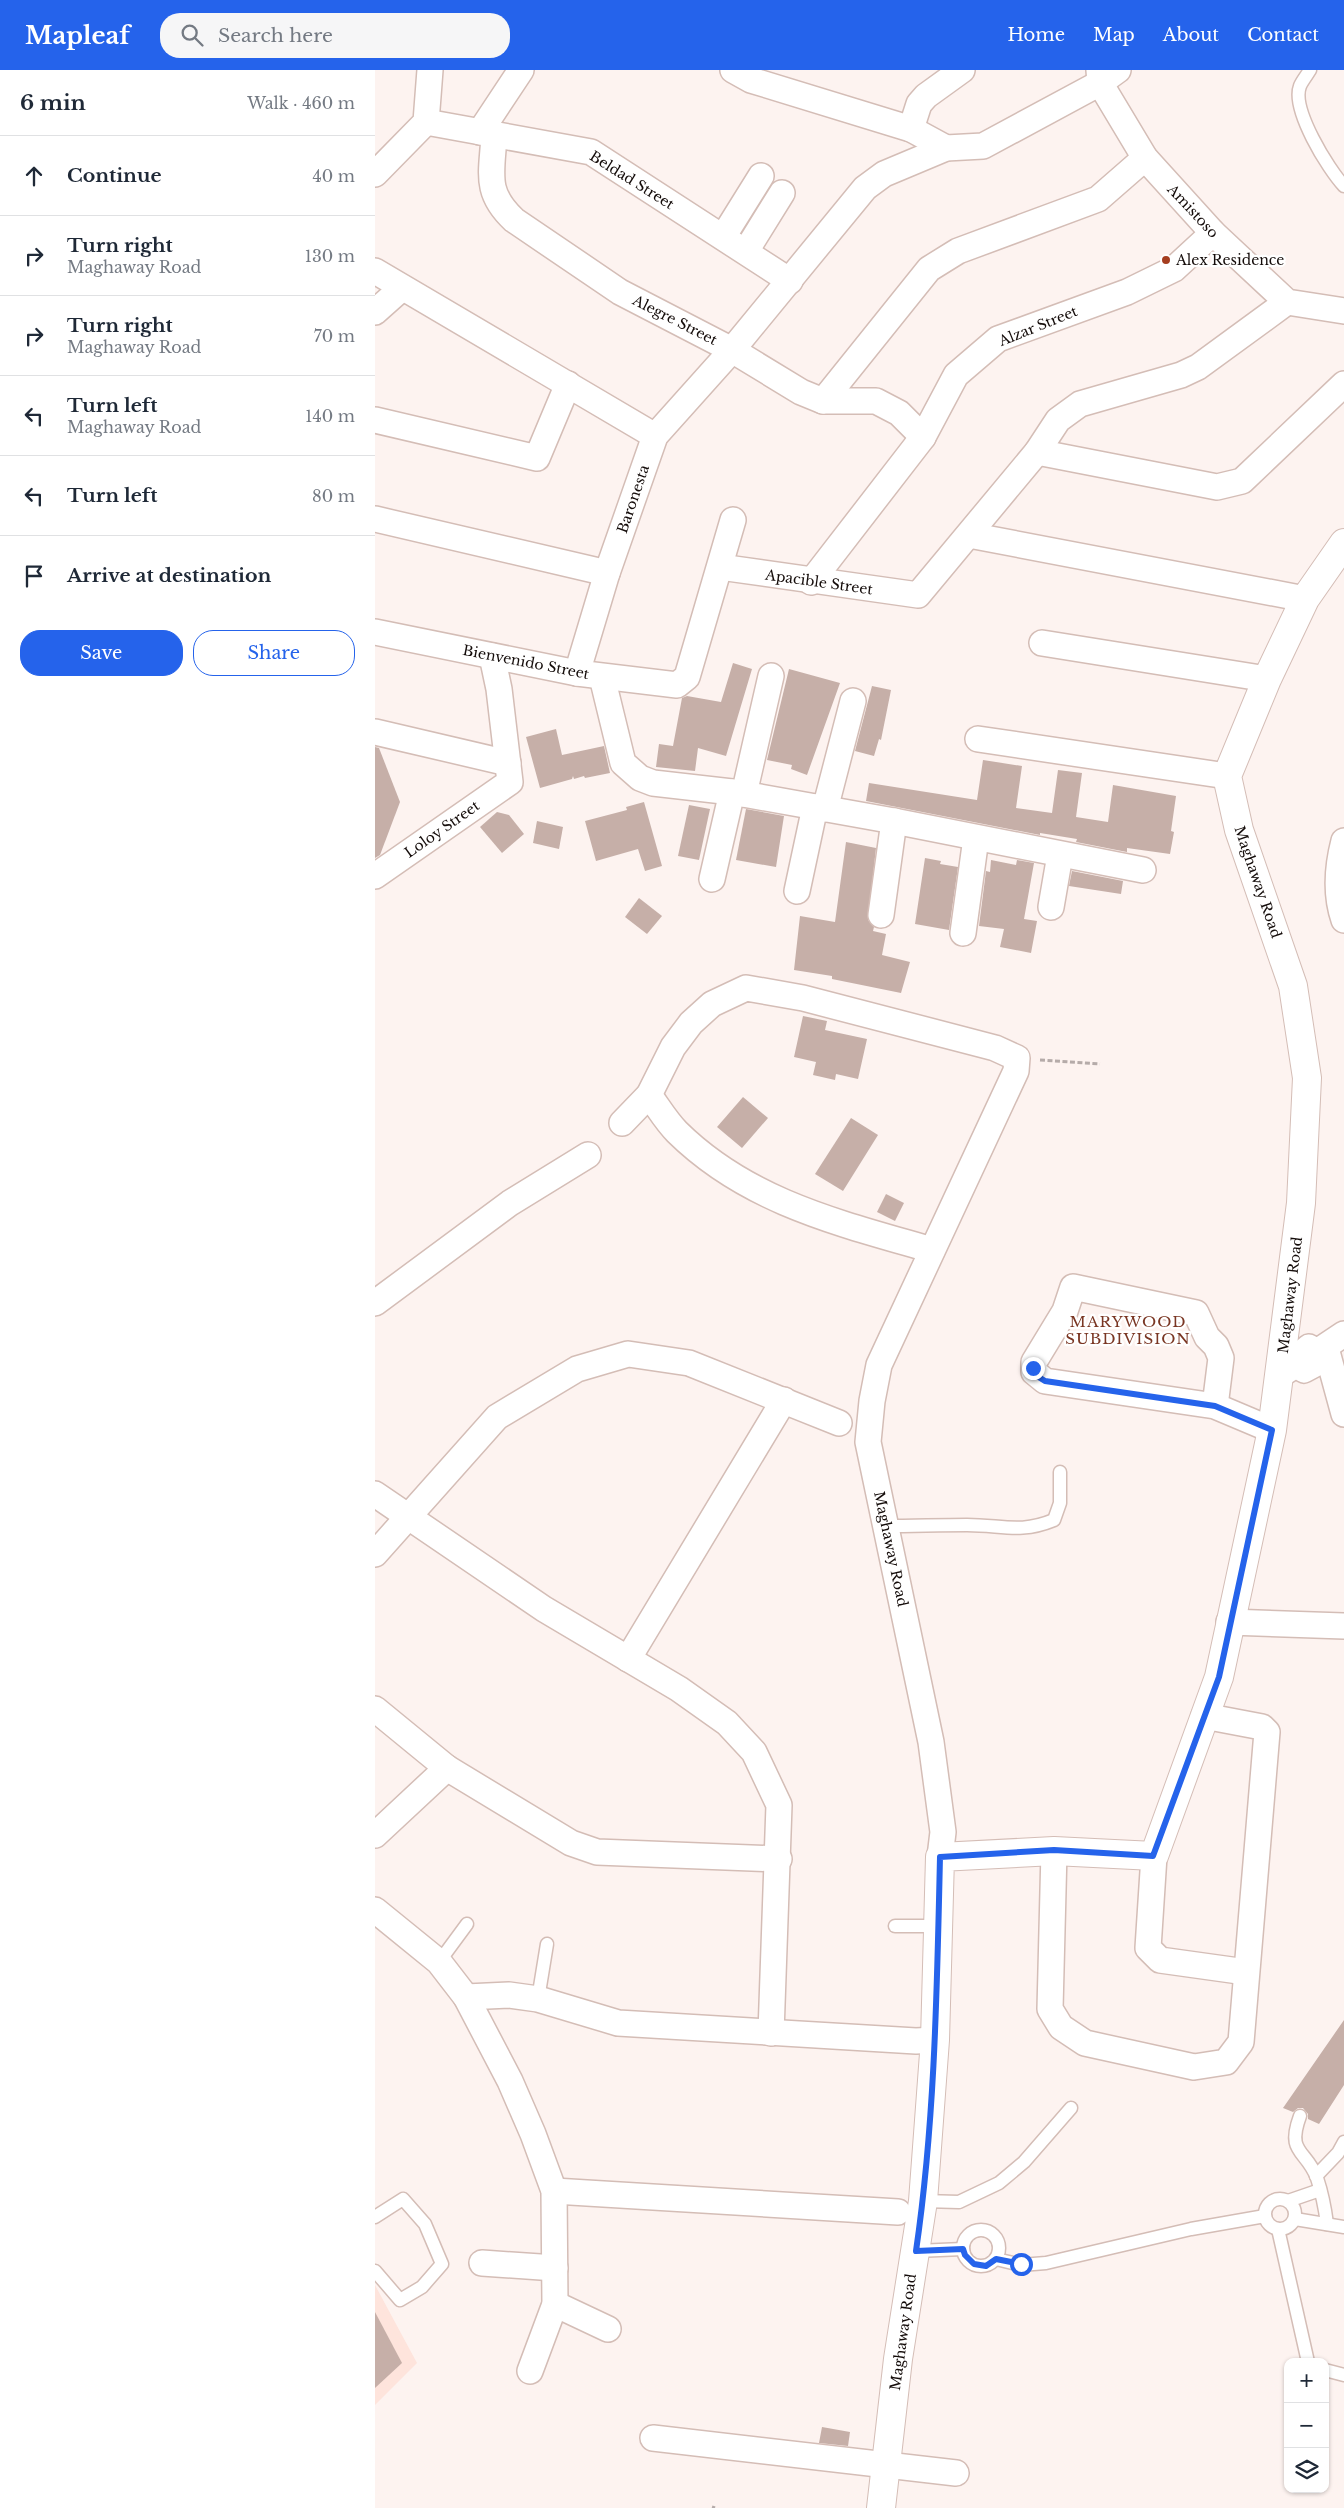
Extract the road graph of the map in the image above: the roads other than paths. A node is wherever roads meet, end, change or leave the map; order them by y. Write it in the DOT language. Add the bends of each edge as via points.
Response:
graph roads {
  1 [pos="430,70"];
  2 [pos="521,70"];
  3 [pos="733,70"];
  4 [pos="962,70"];
  5 [pos="1311,70"];
  6 [pos="1106,74"];
  7 [pos="426,122"];
  8 [pos="911,129"];
  9 [pos="487,134"];
  10 [pos="946,148"];
  11 [pos="1145,158"];
  12 [pos="375,174"];
  13 [pos="761,176"];
  14 [pos="1344,186"];
  15 [pos="782,193"];
  16 [pos="1213,233"];
  17 [pos="723,237"];
  18 [pos="746,251"];
  19 [pos="375,271"];
  20 [pos="790,281"];
  21 [pos="402,288"];
  22 [pos="1287,302"];
  23 [pos="1344,311"];
  24 [pos="375,312"];
  25 [pos="732,350"];
  26 [pos="568,384"];
  27 [pos="1344,384"];
  28 [pos="823,401"];
  29 [pos="375,420"];
  30 [pos="655,436"];
  31 [pos="923,437"];
  32 [pos="1037,452"];
  33 [pos="375,519"];
  34 [pos="733,520"];
  35 [pos="969,535"];
  36 [pos="1341,551"];
  37 [pos="720,567"];
  38 [pos="607,573"];
  39 [pos="811,582"];
  40 [pos="1305,599"];
  41 [pos="375,632"];
  42 [pos="1042,643"];
  43 [pos="492,656"];
  44 [pos="577,673"];
  45 [pos="771,676"];
  46 [pos="602,677"];
  47 [pos="1267,679"];
  48 [pos="853,701"];
  49 [pos="375,732"];
  50 [pos="978,739"];
  51 [pos="509,772"];
  52 [pos="1227,776"];
  53 [pos="738,793"];
  54 [pos="820,808"];
  55 [pos="894,821"];
  56 [pos="976,838"];
  57 [pos="1344,841"];
  58 [pos="1060,854"];
  59 [pos="1143,870"];
  60 [pos="376,874"];
  61 [pos="713,880"];
  62 [pos="797,890"];
  63 [pos="1051,907"];
  64 [pos="881,915"];
  65 [pos="1344,920"];
  66 [pos="963,933"];
  67 [pos="649,1096"];
  68 [pos="622,1123"];
  69 [pos="588,1155"];
  70 [pos="932,1250"];
  71 [pos="375,1303"];
  72 [pos="1329,1345"];
  73 [pos="1288,1370"];
  74 [pos="784,1400"];
  75 [pos="1215,1406"];
  76 [pos="1344,1414"];
  77 [pos="839,1423"];
  78 [pos="1272,1430"];
  79 [pos="1060,1472"];
  80 [pos="375,1494"];
  81 [pos="407,1516"];
  82 [pos="886,1526"];
  83 [pos="375,1554"];
  84 [pos="1229,1622"];
  85 [pos="1344,1626"];
  86 [pos="628,1658"];
  87 [pos="375,1709"];
  88 [pos="1204,1716"];
  89 [pos="447,1768"];
  90 [pos="375,1835"];
  91 [pos="1054,1850"];
  92 [pos="1153,1856"];
  93 [pos="940,1857"];
  94 [pos="779,1859"];
  95 [pos="375,1910"];
  96 [pos="467,1924"];
  97 [pos="895,1926"];
  98 [pos="939,1926"];
  99 [pos="547,1944"];
  100 [pos="439,1962"];
  101 [pos="1246,1972"];
  102 [pos="467,1997"];
  103 [pos="538,1999"];
  104 [pos="771,2033"];
  105 [pos="935,2040"];
  106 [pos="1071,2108"];
  107 [pos="1300,2116"];
  108 [pos="1344,2142"];
  109 [pos="1316,2176"];
  110 [pos="1320,2190"];
  111 [pos="554,2191"];
  112 [pos="923,2201"];
  113 [pos="1289,2201"];
  114 [pos="898,2212"];
  115 [pos="1265,2216"];
  116 [pos="375,2217"];
  117 [pos="1295,2219"];
  118 [pos="1327,2224"];
  119 [pos="1344,2227"];
  120 [pos="1278,2229"];
  121 [pos="963,2249"];
  122 [pos="916,2251"];
  123 [pos="996,2259"];
  124 [pos="482,2263"];
  125 [pos="555,2268"];
  126 [pos="375,2271"];
  127 [pos="555,2304"];
  128 [pos="608,2329"];
  129 [pos="1307,2358"];
  130 [pos="530,2371"];
  131 [pos="1329,2371"];
  132 [pos="1344,2375"];
  133 [pos="653,2438"];
  134 [pos="887,2465"];
  135 [pos="957,2473"];
  136 [pos="881,2508"];
  1 -- 7 [label="street"];
  2 -- 9 [label="street"];
  3 -- 8 [label="street" via="751,80"];
  4 -- 8 [label="street" via="919,104"];
  5 -- 14 [label="lane" via="1299,87 1301,116 1332,173"];
  6 -- 10 [label="street" via="983,146"];
  6 -- 11 [label="street, Amistoso"];
  7 -- 9 [label="street, Beldad Street"];
  7 -- 12 [label="street"];
  8 -- 10 [label="street"];
  9 -- 17 [label="street, Beldad Street" via="591,152"];
  9 -- 25 [label="street, Alegre Street" via="493,192 501,208 514,220 620,292"];
  10 -- 20 [label="street, Baronesta" via="884,174 865,188"];
  11 -- 16 [label="street, Amistoso"];
  11 -- 28 [label="street" via="1098,199 957,252 929,269"];
  13 -- 17 [label="street"];
  15 -- 18 [label="street"];
  16 -- 22 [label="street, Amistoso"];
  16 -- 31 [label="street, Alzar Street" via="1174,269 1135,288 998,339 956,375"];
  17 -- 18 [label="street, Beldad Street"];
  18 -- 20 [label="street, Beldad Street"];
  19 -- 21 [label="street"];
  20 -- 25 [label="street, Baronesta"];
  21 -- 24 [label="street"];
  21 -- 26 [label="street"];
  22 -- 23 [label="street"];
  22 -- 32 [label="street" via="1181,375 1080,404 1058,420"];
  25 -- 28 [label="street, Alegre Street" via="801,392"];
  25 -- 30 [label="street, Baronesta"];
  26 -- 29 [label="street" via="537,458"];
  26 -- 30 [label="street"];
  27 -- 32 [label="street" via="1242,481 1217,487"];
  28 -- 31 [label="street, Alegre Street" via="876,401 899,412"];
  30 -- 38 [label="street, Baronesta"];
  31 -- 39 [label="street, Alzar Street"];
  32 -- 35 [label="street"];
  33 -- 38 [label="street"];
  34 -- 37 [label="street"];
  35 -- 39 [label="street, Apacible Street" via="918,595"];
  35 -- 40 [label="street"];
  36 -- 40 [label="street"];
  37 -- 39 [label="street, Apacible Street"];
  37 -- 46 [label="street, Bienvenido Street" via="687,677 677,685"];
  38 -- 44 [label="street, Baronesta"];
  40 -- 47 [label="street"];
  41 -- 43 [label="street, Bienvenido Street"];
  42 -- 47 [label="street"];
  43 -- 44 [label="street, Bienvenido Street"];
  43 -- 51 [label="street"];
  44 -- 46 [label="street, Bienvenido Street"];
  45 -- 53 [label="street"];
  46 -- 53 [label="street" via="623,763 640,778 653,783"];
  47 -- 52 [label="street"];
  48 -- 54 [label="street"];
  49 -- 51 [label="street"];
  50 -- 52 [label="street"];
  51 -- 60 [label="street, Loloy Street"];
  52 -- 73 [label="street, Maghaway Road" via="1239,830 1293,986 1307,1078"];
  53 -- 54 [label="street"];
  53 -- 61 [label="street"];
  54 -- 55 [label="street"];
  54 -- 62 [label="street"];
  55 -- 56 [label="street"];
  55 -- 64 [label="street"];
  56 -- 58 [label="street"];
  56 -- 66 [label="street"];
  57 -- 65 [label="street" via="1338,878 1339,905"];
  58 -- 59 [label="street"];
  58 -- 63 [label="street"];
  67 -- 68 [label="street"];
  67 -- 70 [label="street" via="676,1131 715,1165 749,1187 799,1210"];
  67 -- 70 [label="street, Maghaway Road" via="673,1048 691,1023 711,1004 746,988 803,998 995,1048 1017,1058 1016,1071"];
  69 -- 71 [label="street" via="510,1203"];
  70 -- 82 [label="street, Maghaway Road" via="879,1365 871,1401 868,1442"];
  72 -- 73 [label="street" via="1309,1348"];
  72 -- 76 [label="street"];
  73 -- 78 [label="street, Maghaway Road"];
  74 -- 77 [label="street"];
  74 -- 81 [label="street" via="689,1362 628,1354 577,1369 497,1417"];
  74 -- 86 [label="street"];
  75 -- 75 [label="street" via="1045,1381 1035,1372 1034,1362 1065,1311 1073,1287 1196,1314 1221,1358"];
  75 -- 78 [label="street"];
  78 -- 84 [label="street, Maghaway Road"];
  79 -- 82 [label="lane" via="1060,1503 1054,1520 1039,1526 1020,1530 969,1525"];
  80 -- 81 [label="street"];
  81 -- 83 [label="street"];
  81 -- 86 [label="street" via="544,1609"];
  82 -- 93 [label="street, Maghaway Road" via="931,1742 943,1832"];
  84 -- 85 [label="street"];
  84 -- 88 [label="street, Maghaway Road" via="1219,1677"];
  86 -- 94 [label="street" via="727,1723 754,1752 779,1804"];
  87 -- 89 [label="street"];
  88 -- 92 [label="street, Maghaway Road"];
  88 -- 101 [label="street" via="1267,1732"];
  89 -- 90 [label="street"];
  89 -- 94 [label="street" via="571,1843 597,1852"];
  91 -- 92 [label="street"];
  91 -- 93 [label="street"];
  91 -- 101 [label="street" via="1050,2009 1061,2027 1085,2043 1194,2066 1226,2062 1241,2042"];
  92 -- 101 [label="street" via="1148,1948 1160,1960"];
  93 -- 98 [label="street, Maghaway Road"];
  94 -- 104 [label="street"];
  95 -- 100 [label="street"];
  96 -- 100 [label="lane"];
  97 -- 98 [label="lane"];
  98 -- 105 [label="street, Maghaway Road"];
  99 -- 103 [label="lane"];
  100 -- 102 [label="street"];
  102 -- 103 [label="street" via="509,1995"];
  102 -- 111 [label="street" via="510,2081"];
  103 -- 104 [label="street" via="618,2023"];
  104 -- 105 [label="street"];
  105 -- 112 [label="street, Maghaway Road"];
  106 -- 112 [label="lane" via="1024,2162 999,2183 959,2202"];
  107 -- 109 [label="lane" via="1295,2145"];
  108 -- 109 [label="lane"];
  109 -- 110 [label="lane"];
  110 -- 113 [label="lane"];
  110 -- 118 [label="lane"];
  111 -- 114 [label="street"];
  111 -- 125 [label="street"];
  112 -- 122 [label="street, Maghaway Road"];
  113 -- 115 [label="lane" via="1275,2200 1266,2209"];
  113 -- 117 [label="lane"];
  115 -- 120 [label="lane" via="1267,2222"];
  115 -- 123 [label="lane" via="1191,2229 1046,2263 1021,2264"];
  116 -- 126 [label="lane" via="403,2199 425,2224 442,2264 422,2287 400,2300"];
  117 -- 118 [label="lane"];
  117 -- 120 [label="lane" via="1291,2225"];
  118 -- 119 [label="lane"];
  120 -- 129 [label="lane"];
  121 -- 122 [label="lane"];
  121 -- 123 [label="lane" via="974,2264 986,2266"];
  121 -- 123 [label="lane" via="967,2237 983,2231 997,2241"];
  122 -- 134 [label="street, Maghaway Road" via="898,2359"];
  124 -- 125 [label="street"];
  125 -- 127 [label="street"];
  127 -- 128 [label="street"];
  127 -- 130 [label="street"];
  131 -- 132 [label="lane"];
  133 -- 134 [label="street"];
  134 -- 135 [label="street"];
  134 -- 136 [label="street, Maghaway Road"];
}
